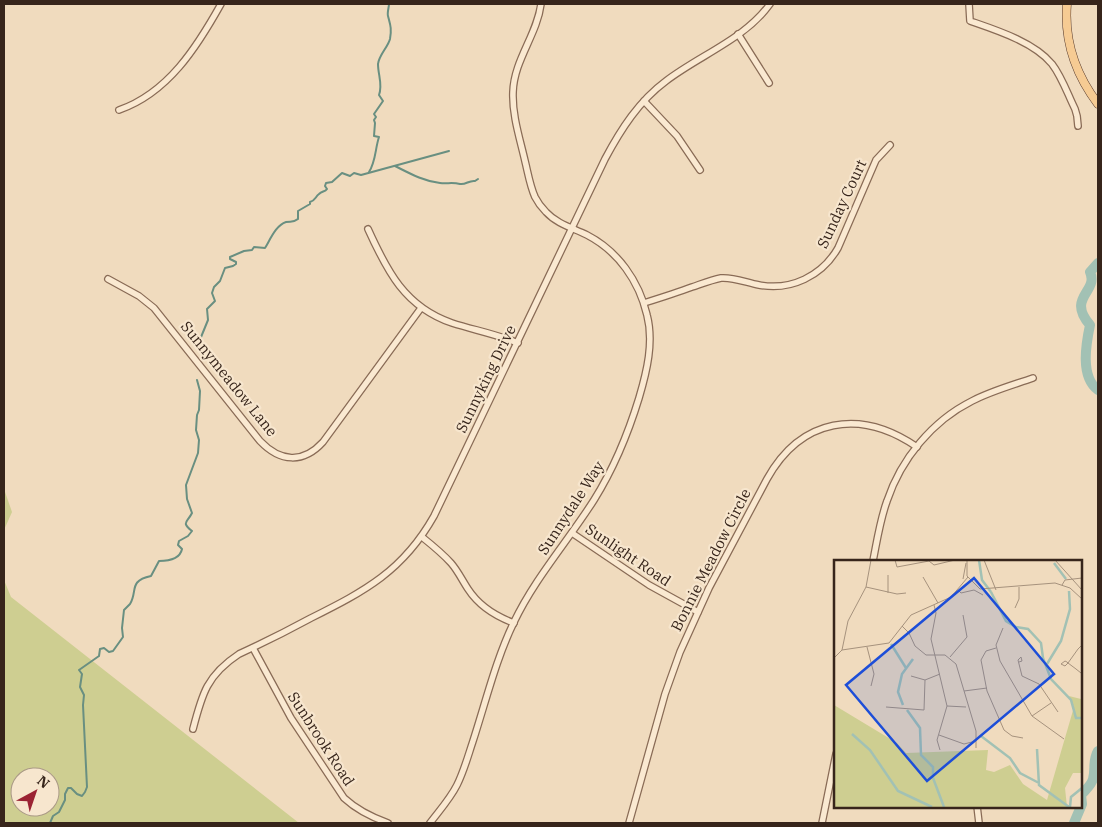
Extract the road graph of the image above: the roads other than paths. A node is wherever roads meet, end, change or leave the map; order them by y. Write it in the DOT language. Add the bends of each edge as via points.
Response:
graph roads {
  1 [pos="221,4"];
  2 [pos="541,4"];
  3 [pos="770,4"];
  4 [pos="969,4"];
  5 [pos="1067,4"];
  6 [pos="738,34"];
  7 [pos="769,83"];
  8 [pos="644,101"];
  9 [pos="1098,104"];
  10 [pos="119,110"];
  11 [pos="1078,126"];
  12 [pos="890,145"];
  13 [pos="700,170"];
  14 [pos="368,229"];
  15 [pos="572,229"];
  16 [pos="108,279"];
  17 [pos="644,303"];
  18 [pos="421,308"];
  19 [pos="518,343"];
  20 [pos="1033,378"];
  21 [pos="917,447"];
  22 [pos="572,533"];
  23 [pos="422,537"];
  24 [pos="874,560"];
  25 [pos="698,612"];
  26 [pos="514,623"];
  27 [pos="254,648"];
  28 [pos="193,729"];
  29 [pos="834,764"];
  30 [pos="977,807"];
  31 [pos="388,823"];
  32 [pos="430,823"];
  33 [pos="629,823"];
  34 [pos="822,823"];
  35 [pos="979,823"];
  1 -- 10 [label="street" via="175,74 136,104"];
  2 -- 15 [label="street, Sunnydale Way" via="515,75 513,107 536,197 552,218"];
  3 -- 6 [label="street, Sunnyking Drive"];
  4 -- 11 [label="street" via="970,21 1017,39 1050,62 1075,109"];
  5 -- 9 [label="main road" via="1072,54 1080,76"];
  6 -- 7 [label="street"];
  6 -- 8 [label="street, Sunnyking Drive" via="672,77"];
  8 -- 13 [label="street" via="677,136"];
  8 -- 15 [label="street, Sunnyking Drive" via="616,138"];
  12 -- 17 [label="street, Sunday Court" via="876,160 836,253 816,274 782,286 761,286 730,278 715,279"];
  14 -- 18 [label="street" via="389,272"];
  15 -- 17 [label="street, Sunnydale Way" via="596,241 619,260 634,280"];
  15 -- 19 [label="street, Sunnyking Drive"];
  16 -- 18 [label="street, Sunnymeadow Lane" via="154,308 260,440 276,454 288,457 307,455 323,442"];
  17 -- 22 [label="street, Sunnydale Way" via="649,324 649,348 646,372 628,432 611,470"];
  18 -- 19 [label="street" via="451,323"];
  19 -- 23 [label="street, Sunnyking Drive"];
  20 -- 21 [label="street" via="985,395 960,408"];
  21 -- 24 [label="street" via="900,470 890,494"];
  21 -- 25 [label="street, Bonnie Meadow Circle" via="896,433 858,424 826,427 798,441 770,473"];
  22 -- 25 [label="street, Sunlight Road" via="649,585"];
  22 -- 26 [label="street, Sunnydale Way" via="531,592"];
  23 -- 26 [label="street" via="452,564 482,606"];
  23 -- 27 [label="street, Sunnyking Drive" via="398,564 371,586"];
  25 -- 33 [label="street, Bonnie Meadow Circle" via="672,673"];
  26 -- 32 [label="street, Sunnydale Way" via="459,780"];
  27 -- 28 [label="street, Sunnyking Drive" via="231,660 214,676 200,700"];
  27 -- 31 [label="street, Sunbrook Road" via="291,718 344,798 368,816"];
  29 -- 34 [label="street"];
  30 -- 35 [label="street"];
}
